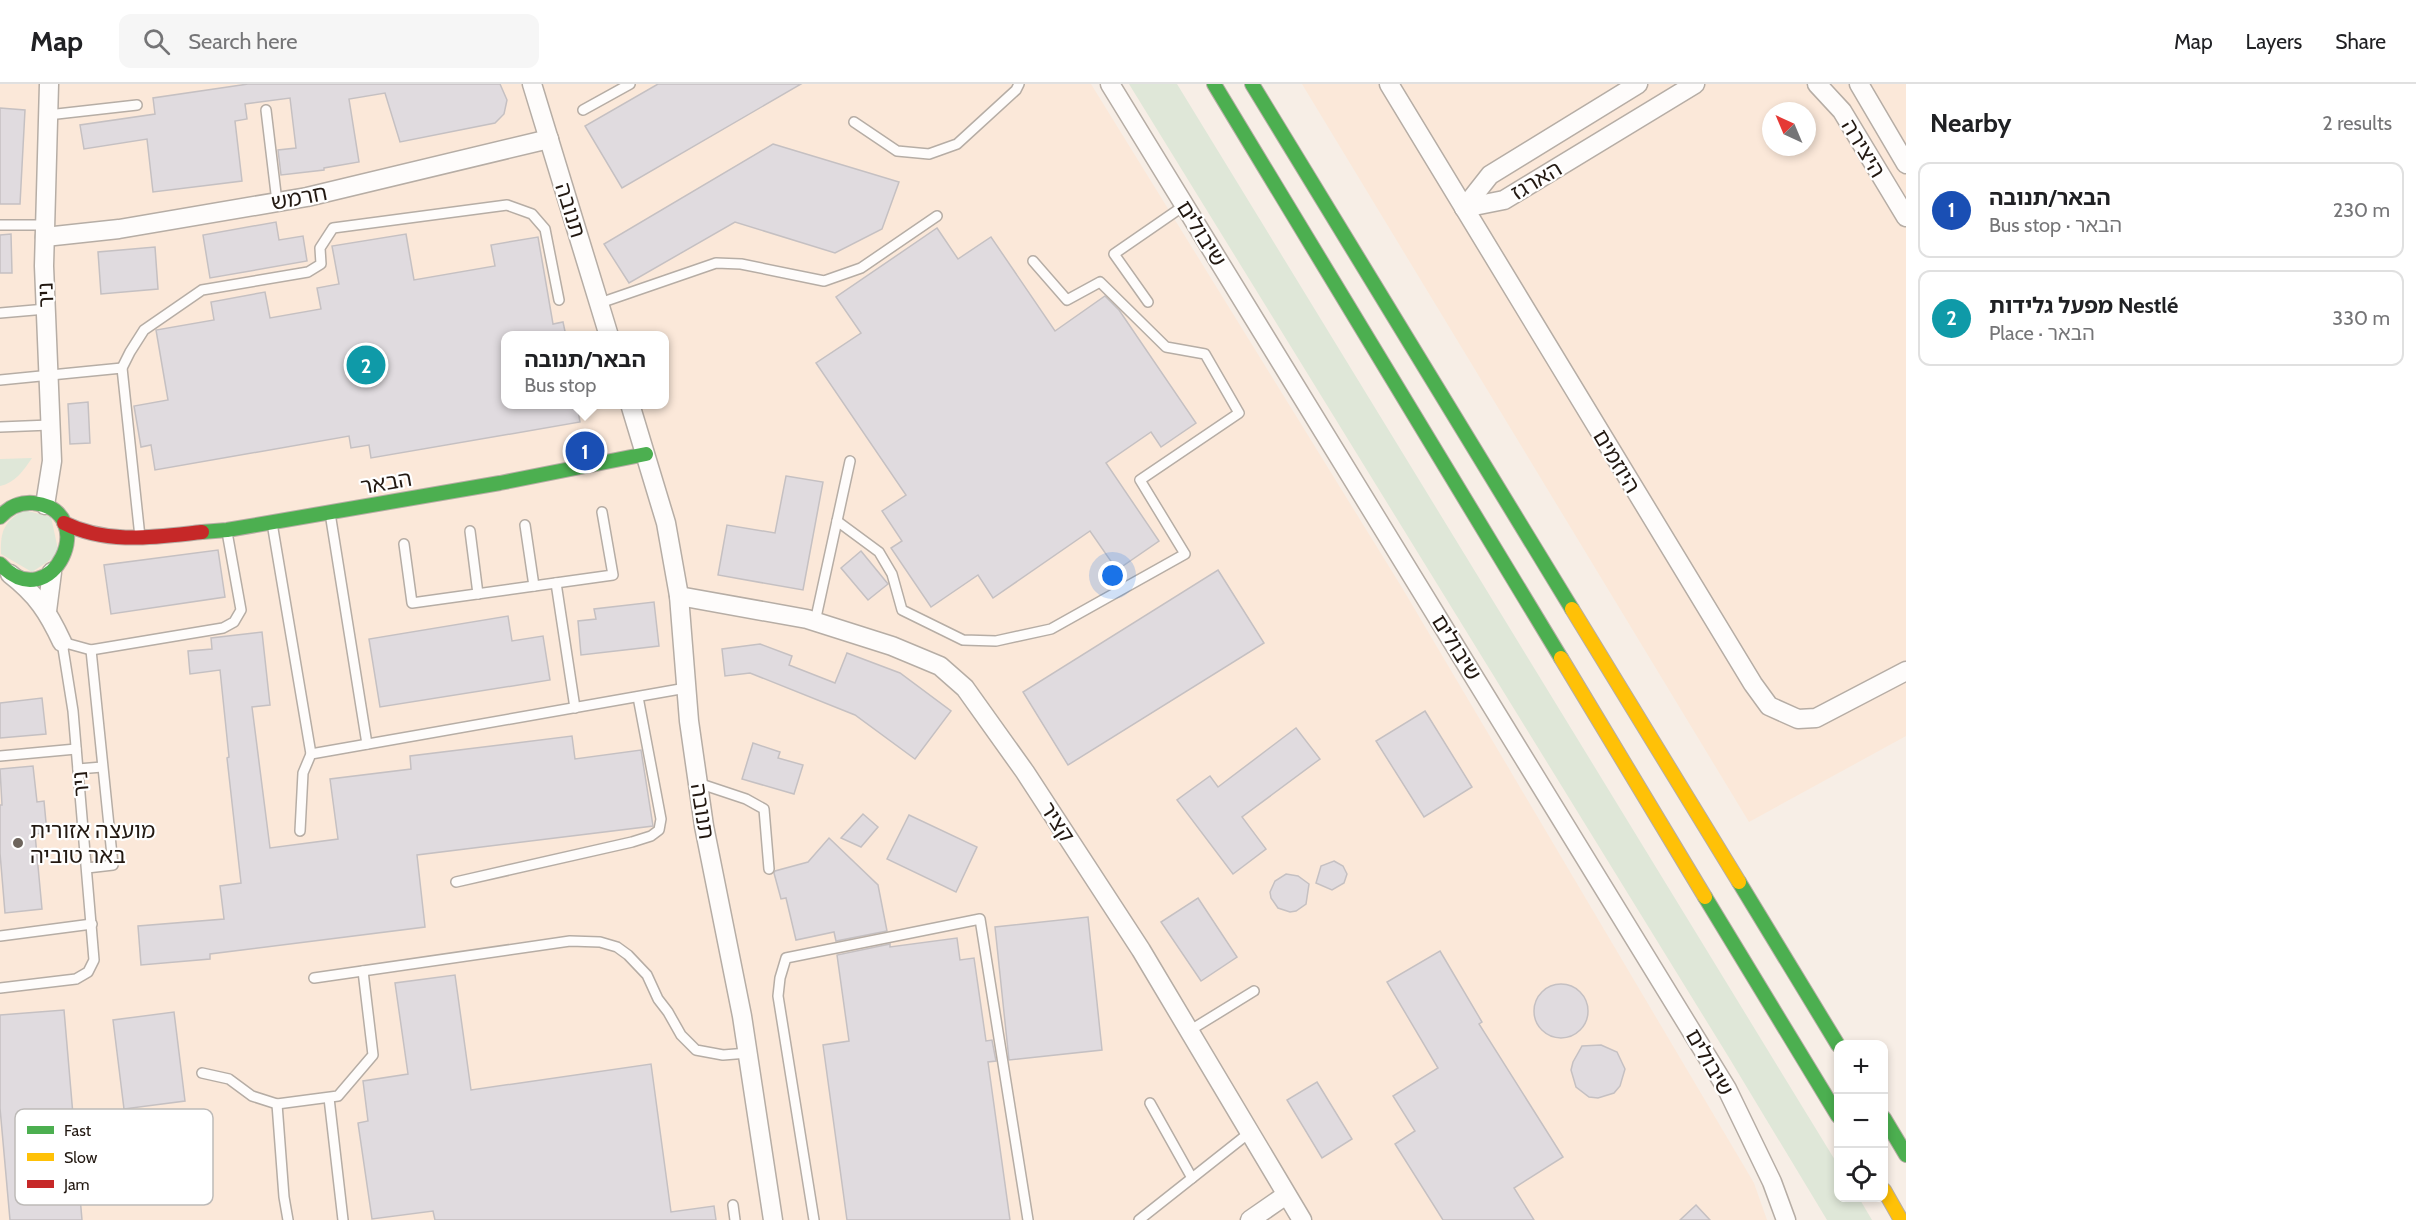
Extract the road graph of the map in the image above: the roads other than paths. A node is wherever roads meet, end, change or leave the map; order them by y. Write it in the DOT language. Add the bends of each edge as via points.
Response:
graph roads {
  1 [pos="49,84"];
  2 [pos="532,84"];
  3 [pos="630,84"];
  4 [pos="1019,84"];
  5 [pos="1110,84"];
  6 [pos="1214,84"];
  7 [pos="1252,84"];
  8 [pos="1389,84"];
  9 [pos="1638,84"];
  10 [pos="1695,84"];
  11 [pos="1817,84"];
  12 [pos="1859,84"];
  13 [pos="137,105"];
  14 [pos="266,110"];
  15 [pos="583,110"];
  16 [pos="48,115"];
  17 [pos="854,122"];
  18 [pos="549,139"];
  19 [pos="1906,164"];
  20 [pos="277,202"];
  21 [pos="1185,205"];
  22 [pos="1464,208"];
  23 [pos="937,216"];
  24 [pos="1906,217"];
  25 [pos="0,225"];
  26 [pos="45,231"];
  27 [pos="1033,261"];
  28 [pos="559,300"];
  29 [pos="1148,302"];
  30 [pos="600,303"];
  31 [pos="46,309"];
  32 [pos="0,313"];
  33 [pos="608,331"];
  34 [pos="122,368"];
  35 [pos="49,376"];
  36 [pos="0,380"];
  37 [pos="631,409"];
  38 [pos="50,425"];
  39 [pos="0,427"];
  40 [pos="646,454"];
  41 [pos="850,461"];
  42 [pos="0,502"];
  43 [pos="21,503"];
  44 [pos="45,505"];
  45 [pos="602,512"];
  46 [pos="330,513"];
  47 [pos="0,517"];
  48 [pos="837,521"];
  49 [pos="64,523"];
  50 [pos="272,523"];
  51 [pos="525,525"];
  52 [pos="227,530"];
  53 [pos="470,531"];
  54 [pos="136,539"];
  55 [pos="404,544"];
  56 [pos="102,548"];
  57 [pos="76,557"];
  58 [pos="4,569"];
  59 [pos="56,569"];
  60 [pos="556,583"];
  61 [pos="534,586"];
  62 [pos="478,594"];
  63 [pos="679,596"];
  64 [pos="47,611"];
  65 [pos="815,622"];
  66 [pos="62,642"];
  67 [pos="91,650"];
  68 [pos="1906,671"];
  69 [pos="686,688"];
  70 [pos="638,697"];
  71 [pos="575,708"];
  72 [pos="367,744"];
  73 [pos="76,749"];
  74 [pos="311,754"];
  75 [pos="0,756"];
  76 [pos="102,767"];
  77 [pos="78,769"];
  78 [pos="698,783"];
  79 [pos="300,831"];
  80 [pos="87,868"];
  81 [pos="769,869"];
  82 [pos="456,882"];
  83 [pos="92,924"];
  84 [pos="0,936"];
  85 [pos="363,971"];
  86 [pos="314,978"];
  87 [pos="0,988"];
  88 [pos="1254,991"];
  89 [pos="1189,1031"];
  90 [pos="1836,1040"];
  91 [pos="748,1053"];
  92 [pos="202,1073"];
  93 [pos="329,1098"];
  94 [pos="1150,1103"];
  95 [pos="278,1104"];
  96 [pos="1834,1108"];
  97 [pos="1888,1126"];
  98 [pos="1249,1133"];
  99 [pos="1906,1155"];
  100 [pos="1192,1178"];
  101 [pos="1286,1195"];
  102 [pos="1888,1197"];
  103 [pos="733,1205"];
  104 [pos="288,1220"];
  105 [pos="343,1220"];
  106 [pos="735,1220"];
  107 [pos="773,1220"];
  108 [pos="814,1220"];
  109 [pos="1028,1220"];
  110 [pos="1139,1220"];
  111 [pos="1250,1220"];
  112 [pos="1302,1220"];
  113 [pos="1786,1220"];
  114 [pos="1901,1220"];
  1 -- 16 [label="street, ניר"];
  2 -- 18 [label="street, תנובה"];
  3 -- 15 [label="lane"];
  4 -- 17 [label="lane" via="957,144 929,154 897,151"];
  5 -- 21 [label="street, שיבולים"];
  6 -- 96 [label="main road"];
  7 -- 90 [label="main road"];
  8 -- 22 [label="street, היוזמים"];
  9 -- 22 [label="street, הארגז" via="1490,176"];
  10 -- 22 [label="street, הארגז" via="1504,200"];
  11 -- 24 [label="street, היצירה" via="1842,111"];
  12 -- 19 [label="street, היצירה"];
  13 -- 16 [label="lane"];
  14 -- 20 [label="lane"];
  16 -- 26 [label="street, ניר"];
  18 -- 20 [label="street, חרמש"];
  18 -- 30 [label="street, תנובה"];
  20 -- 26 [label="street, חרמש" via="118,229"];
  21 -- 29 [label="lane" via="1114,254"];
  21 -- 113 [label="street, שיבולים" via="1727,1089"];
  22 -- 68 [label="street, היוזמים" via="1769,706 1798,719 1816,718"];
  23 -- 30 [label="lane" via="861,268 824,281 741,264 716,263"];
  25 -- 26 [label="lane"];
  26 -- 31 [label="street, ניר"];
  27 -- 48 [label="lane" via="1067,300 1101,282 1166,347 1205,354 1239,413 1140,480 1185,554 1051,629 996,640 963,640 902,610 892,574 879,552"];
  28 -- 34 [label="lane" via="545,229 532,214 507,205 333,228 320,248 321,264 308,272 202,290 144,330"];
  30 -- 33 [label="street, תנובה"];
  31 -- 32 [label="lane"];
  31 -- 35 [label="street, ניר"];
  34 -- 35 [label="lane"];
  34 -- 54 [label="lane"];
  35 -- 36 [label="lane"];
  35 -- 38 [label="street, ניר"];
  37 -- 40 [label="street, תנובה"];
  38 -- 39 [label="lane"];
  38 -- 44 [label="street, ניר" via="52,461"];
  40 -- 46 [label="main road, הבאר"];
  40 -- 63 [label="street, תנובה" via="666,523"];
  41 -- 48 [label="lane"];
  42 -- 43 [label="main road"];
  43 -- 44 [label="main road"];
  43 -- 47 [label="main road"];
  44 -- 49 [label="main road"];
  45 -- 60 [label="lane" via="613,575"];
  46 -- 50 [label="main road, הבאר"];
  46 -- 72 [label="lane"];
  48 -- 65 [label="lane"];
  49 -- 54 [label="main road, הבאר" via="89,534"];
  49 -- 59 [label="main road" via="68,545"];
  50 -- 52 [label="main road, הבאר"];
  50 -- 74 [label="lane"];
  51 -- 61 [label="lane"];
  52 -- 54 [label="main road, הבאר"];
  52 -- 67 [label="lane" via="241,610 234,622 223,628"];
  53 -- 62 [label="lane"];
  54 -- 56 [label="main road, הבאר"];
  55 -- 62 [label="lane" via="412,603"];
  57 -- 59 [label="main road"];
  58 -- 59 [label="main road" via="31,579"];
  58 -- 64 [label="street, ניר"];
  59 -- 64 [label="street"];
  60 -- 61 [label="lane"];
  60 -- 71 [label="lane"];
  61 -- 62 [label="lane"];
  63 -- 65 [label="street, קציר"];
  63 -- 69 [label="street, תנובה"];
  64 -- 66 [label="street, ניר"];
  65 -- 89 [label="street, קציר" via="940,666 965,688 1025,772"];
  66 -- 67 [label="lane"];
  66 -- 73 [label="lane, ניר"];
  67 -- 76 [label="lane"];
  69 -- 70 [label="lane"];
  69 -- 78 [label="street, תנובה"];
  70 -- 71 [label="lane"];
  70 -- 82 [label="lane" via="661,819 659,830 632,842"];
  71 -- 72 [label="lane"];
  72 -- 74 [label="lane"];
  73 -- 75 [label="lane"];
  73 -- 77 [label="lane, ניר"];
  74 -- 79 [label="lane" via="303,773"];
  76 -- 77 [label="lane"];
  76 -- 80 [label="lane" via="113,865"];
  77 -- 80 [label="lane, ניר"];
  78 -- 81 [label="lane" via="764,809"];
  78 -- 91 [label="street, תנובה"];
  80 -- 83 [label="lane, ניר"];
  83 -- 84 [label="lane"];
  83 -- 87 [label="lane, ניר" via="94,960 88,972 76,979"];
  85 -- 86 [label="lane"];
  85 -- 91 [label="lane" via="570,941 600,942 617,947 647,975 681,1035 696,1050 723,1055"];
  85 -- 93 [label="lane" via="373,1055 338,1096"];
  88 -- 89 [label="lane"];
  89 -- 98 [label="street, קציר"];
  91 -- 107 [label="street, תנובה"];
  92 -- 95 [label="lane" via="230,1079 252,1096"];
  93 -- 95 [label="lane"];
  93 -- 105 [label="lane"];
  94 -- 100 [label="lane"];
  95 -- 104 [label="lane"];
  97 -- 99 [label="main road"];
  98 -- 100 [label="lane"];
  98 -- 101 [label="street, קציר"];
  100 -- 110 [label="lane"];
  101 -- 111 [label="street"];
  101 -- 112 [label="street, קציר"];
  102 -- 114 [label="main road"];
  103 -- 106 [label="lane"];
  108 -- 109 [label="lane" via="778,996 786,958 980,919"];
}
